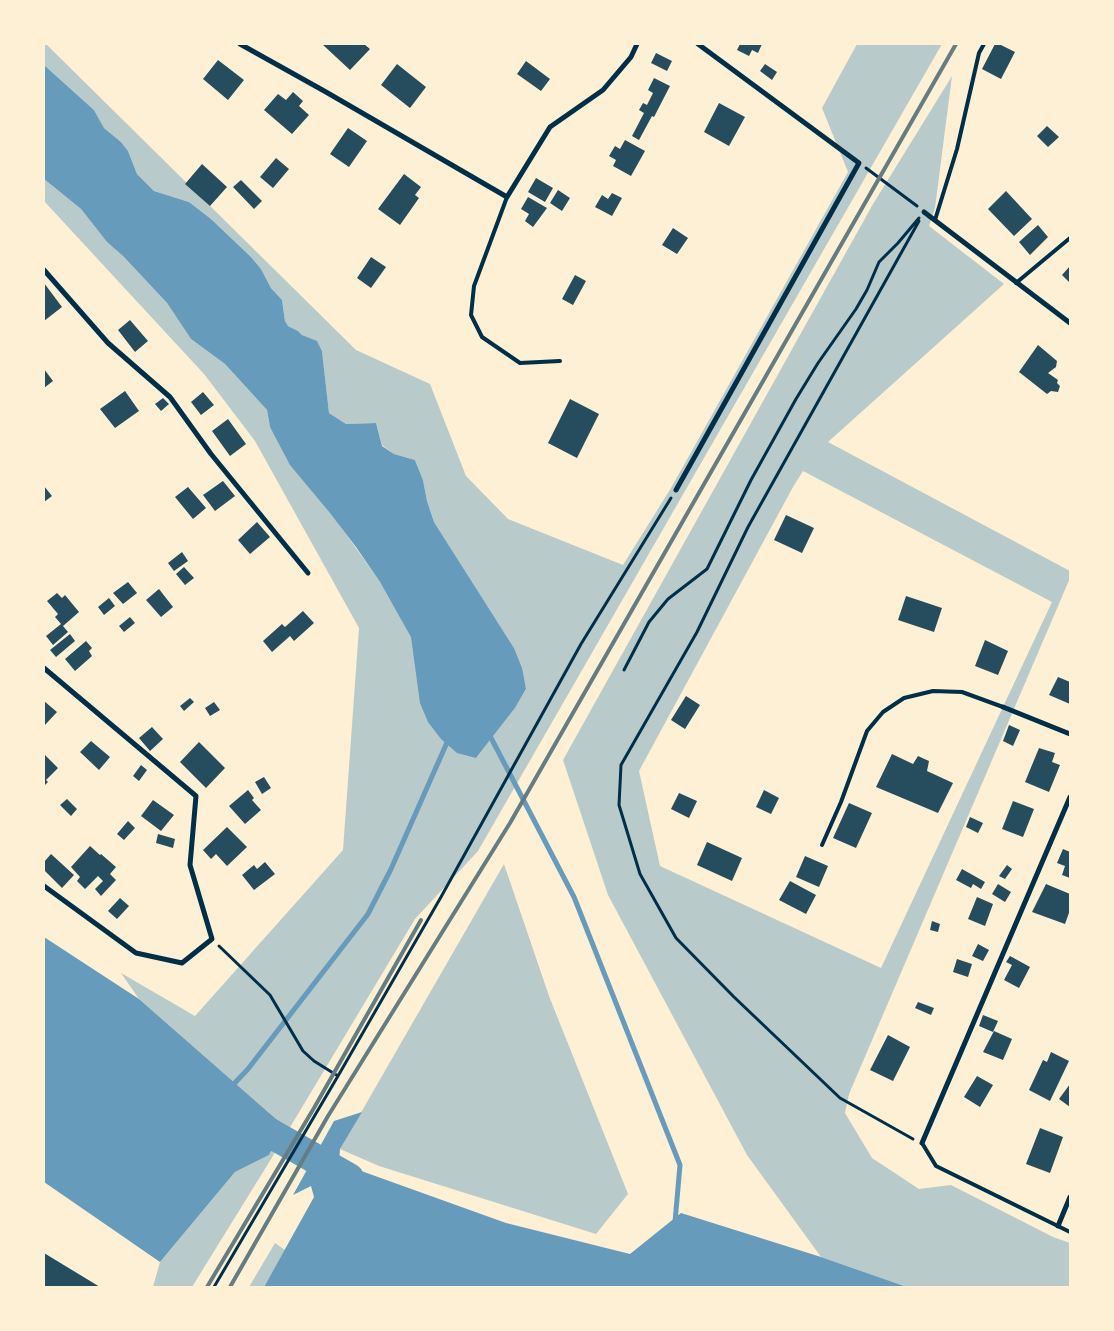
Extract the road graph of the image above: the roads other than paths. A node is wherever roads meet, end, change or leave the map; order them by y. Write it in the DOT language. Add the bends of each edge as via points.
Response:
graph roads {
  1 [pos="240,44"];
  2 [pos="637,44"];
  3 [pos="698,44"];
  4 [pos="984,44"];
  5 [pos="507,198"];
  6 [pos="924,212"];
  7 [pos="935,220"];
  8 [pos="1070,238"];
  9 [pos="44,270"];
  10 [pos="1019,281"];
  11 [pos="1070,323"];
  12 [pos="560,361"];
  13 [pos="676,490"];
  14 [pos="308,573"];
  15 [pos="44,668"];
  16 [pos="1003,707"];
  17 [pos="1070,734"];
  18 [pos="1070,797"];
  19 [pos="822,844"];
  20 [pos="44,886"];
  21 [pos="922,1143"];
  22 [pos="1070,1197"];
  23 [pos="1058,1226"];
  24 [pos="1070,1232"];
  1 -- 5 [label="street"];
  2 -- 5 [label="street" via="631,57 603,90 550,127"];
  3 -- 13 [label="street" via="859,163"];
  4 -- 7 [label="lane"];
  5 -- 12 [label="lane" via="474,286 471,315 482,337 520,363"];
  6 -- 7 [label="street"];
  7 -- 10 [label="street"];
  8 -- 10 [label="lane"];
  9 -- 14 [label="street" via="108,343 170,397 211,454"];
  10 -- 11 [label="street"];
  15 -- 20 [label="street" via="196,796 190,865 212,940 182,963 136,953"];
  16 -- 17 [label="street"];
  16 -- 19 [label="lane" via="962,692 933,691 904,698 883,712 867,731"];
  18 -- 21 [label="street"];
  21 -- 23 [label="lane" via="936,1166"];
  22 -- 23 [label="street"];
  23 -- 24 [label="lane"];
}
